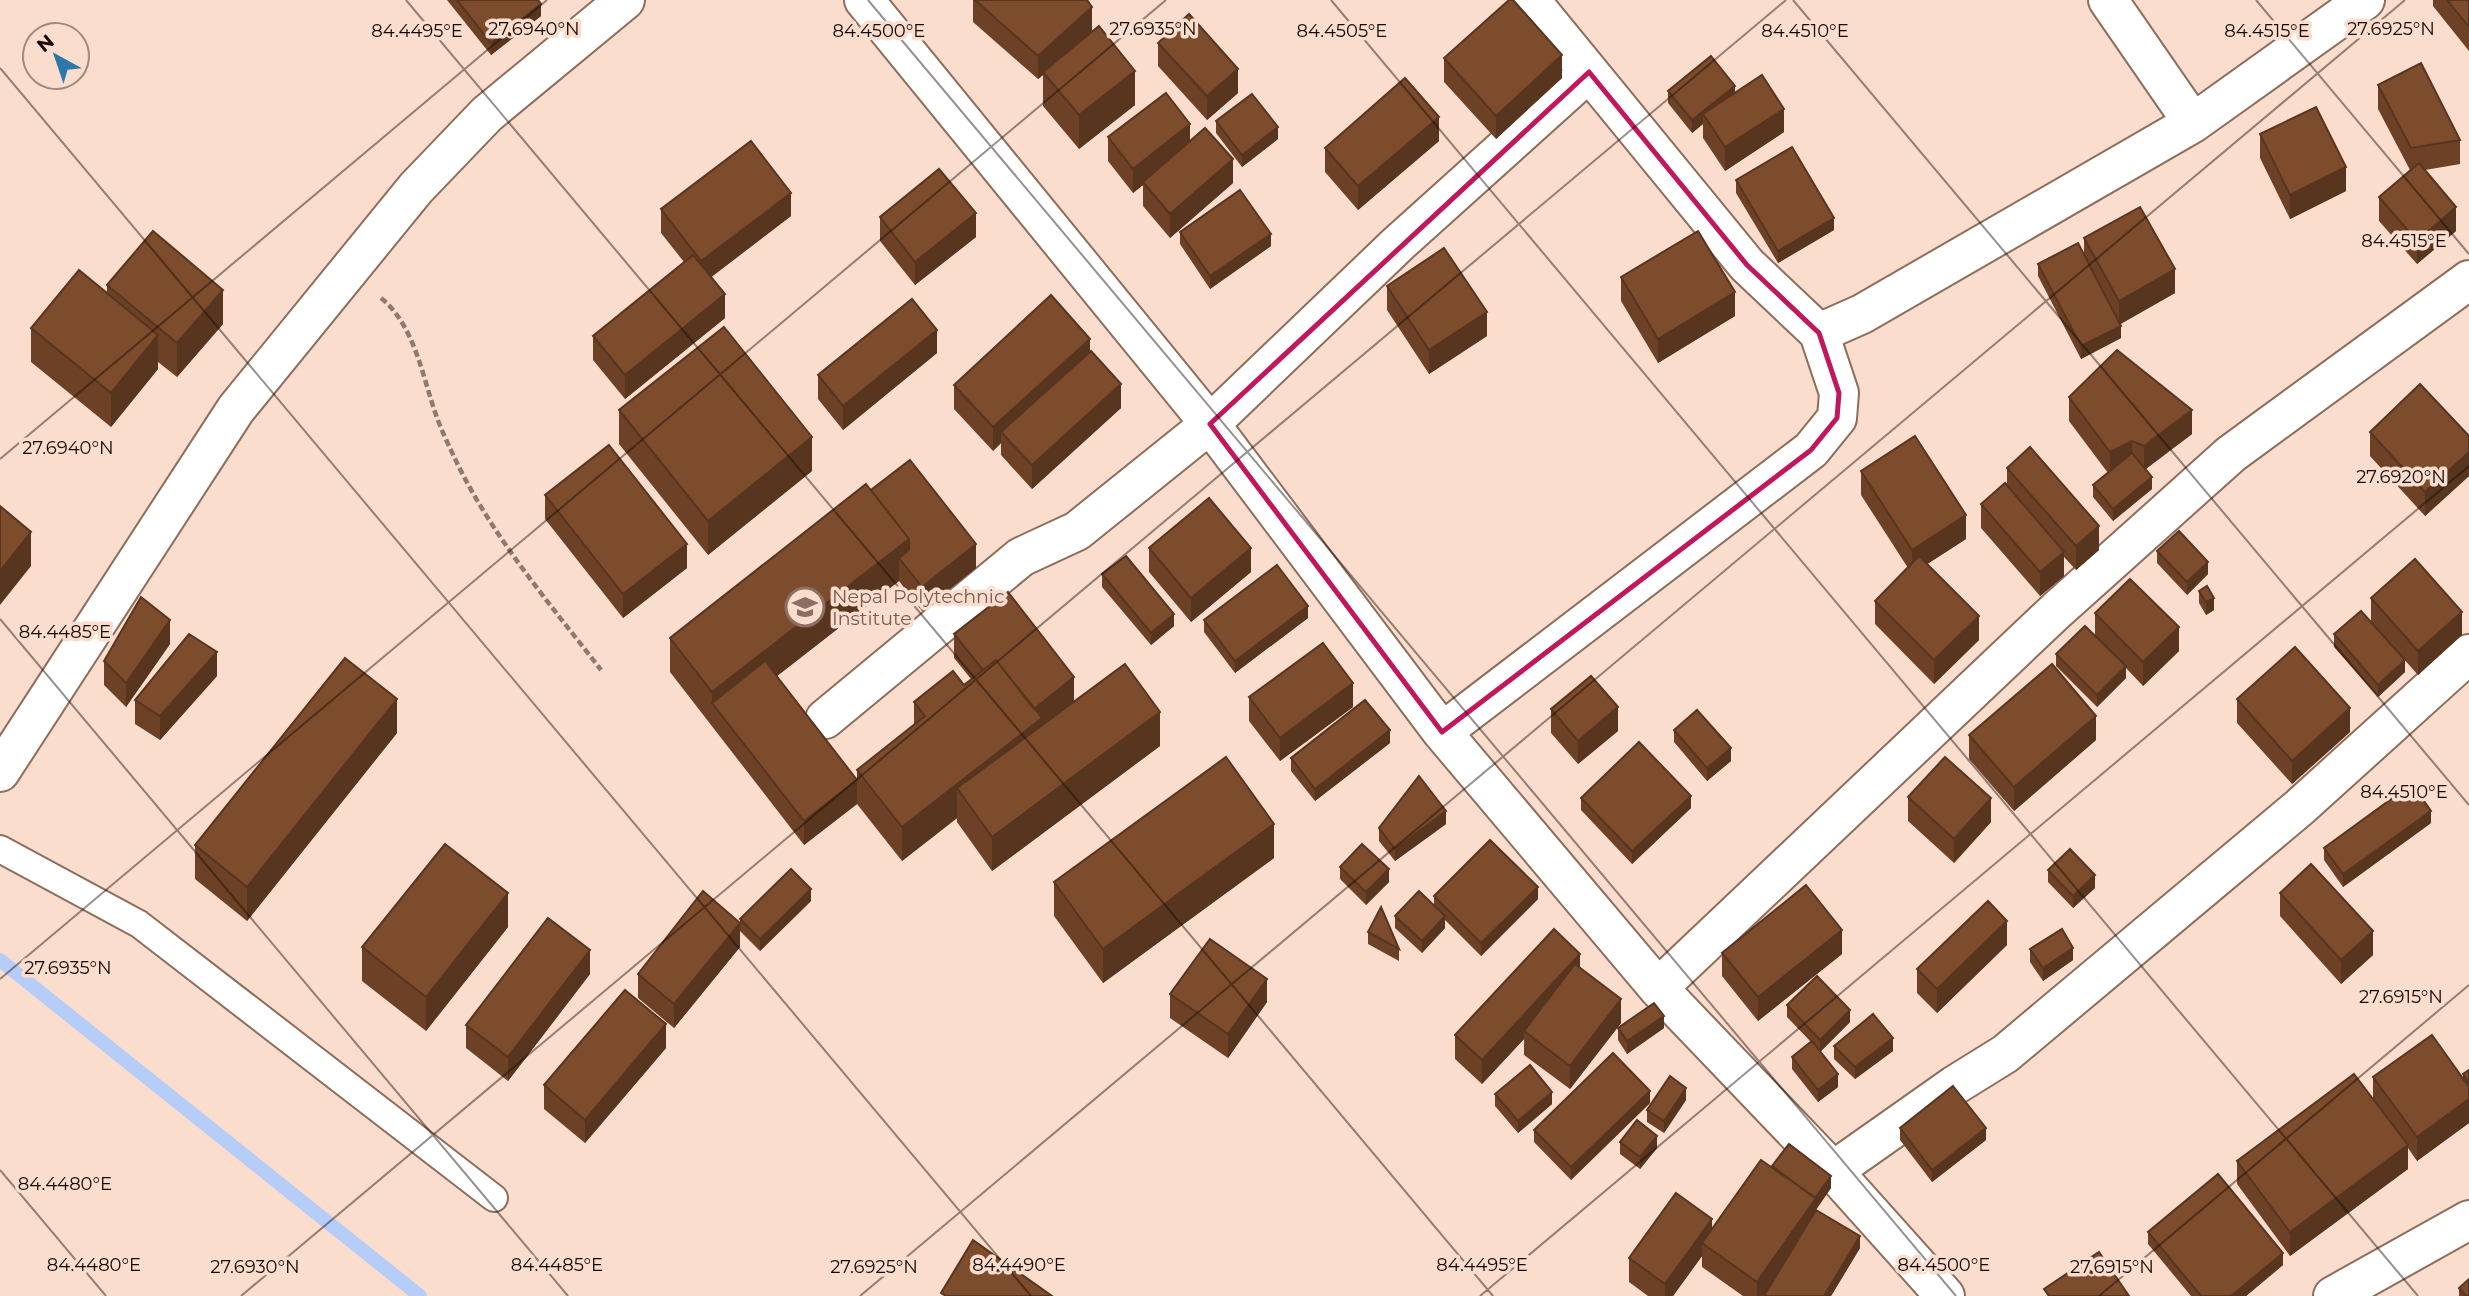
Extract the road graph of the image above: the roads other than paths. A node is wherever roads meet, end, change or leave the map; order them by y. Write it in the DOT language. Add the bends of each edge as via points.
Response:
graph roads {
  1 [pos="625,0"];
  2 [pos="864,0"];
  3 [pos="1530,0"];
  4 [pos="2108,0"];
  5 [pos="2365,0"];
  6 [pos="1589,72"];
  7 [pos="2193,123"];
  8 [pos="2469,280"];
  9 [pos="1819,333"];
  10 [pos="1210,424"];
  11 [pos="2469,654"];
  12 [pos="825,719"];
  13 [pos="1443,732"];
  14 [pos="0,772"];
  15 [pos="0,849"];
  16 [pos="1658,988"];
  17 [pos="1833,1171"];
  18 [pos="494,1198"];
  19 [pos="2469,1220"];
  20 [pos="1945,1296"];
  21 [pos="2333,1296"];
  1 -- 14 [label="street" via="487,114 416,188 236,409"];
  2 -- 10 [label="street"];
  3 -- 6 [label="street"];
  4 -- 7 [label="street"];
  5 -- 7 [label="street"];
  6 -- 9 [label="street" via="1747,265"];
  6 -- 10 [label="street" via="1399,243"];
  7 -- 9 [label="street" via="1862,314"];
  8 -- 16 [label="street" via="2231,454 2057,610"];
  9 -- 13 [label="street" via="1839,393 1837,418 1811,450"];
  10 -- 12 [label="street" via="1077,531 1021,557"];
  10 -- 13 [label="street"];
  11 -- 17 [label="street" via="2300,807 2006,1054"];
  13 -- 16 [label="street"];
  15 -- 18 [label="lane" via="139,925"];
  16 -- 17 [label="street"];
  17 -- 20 [label="street"];
  19 -- 21 [label="street"];
}
